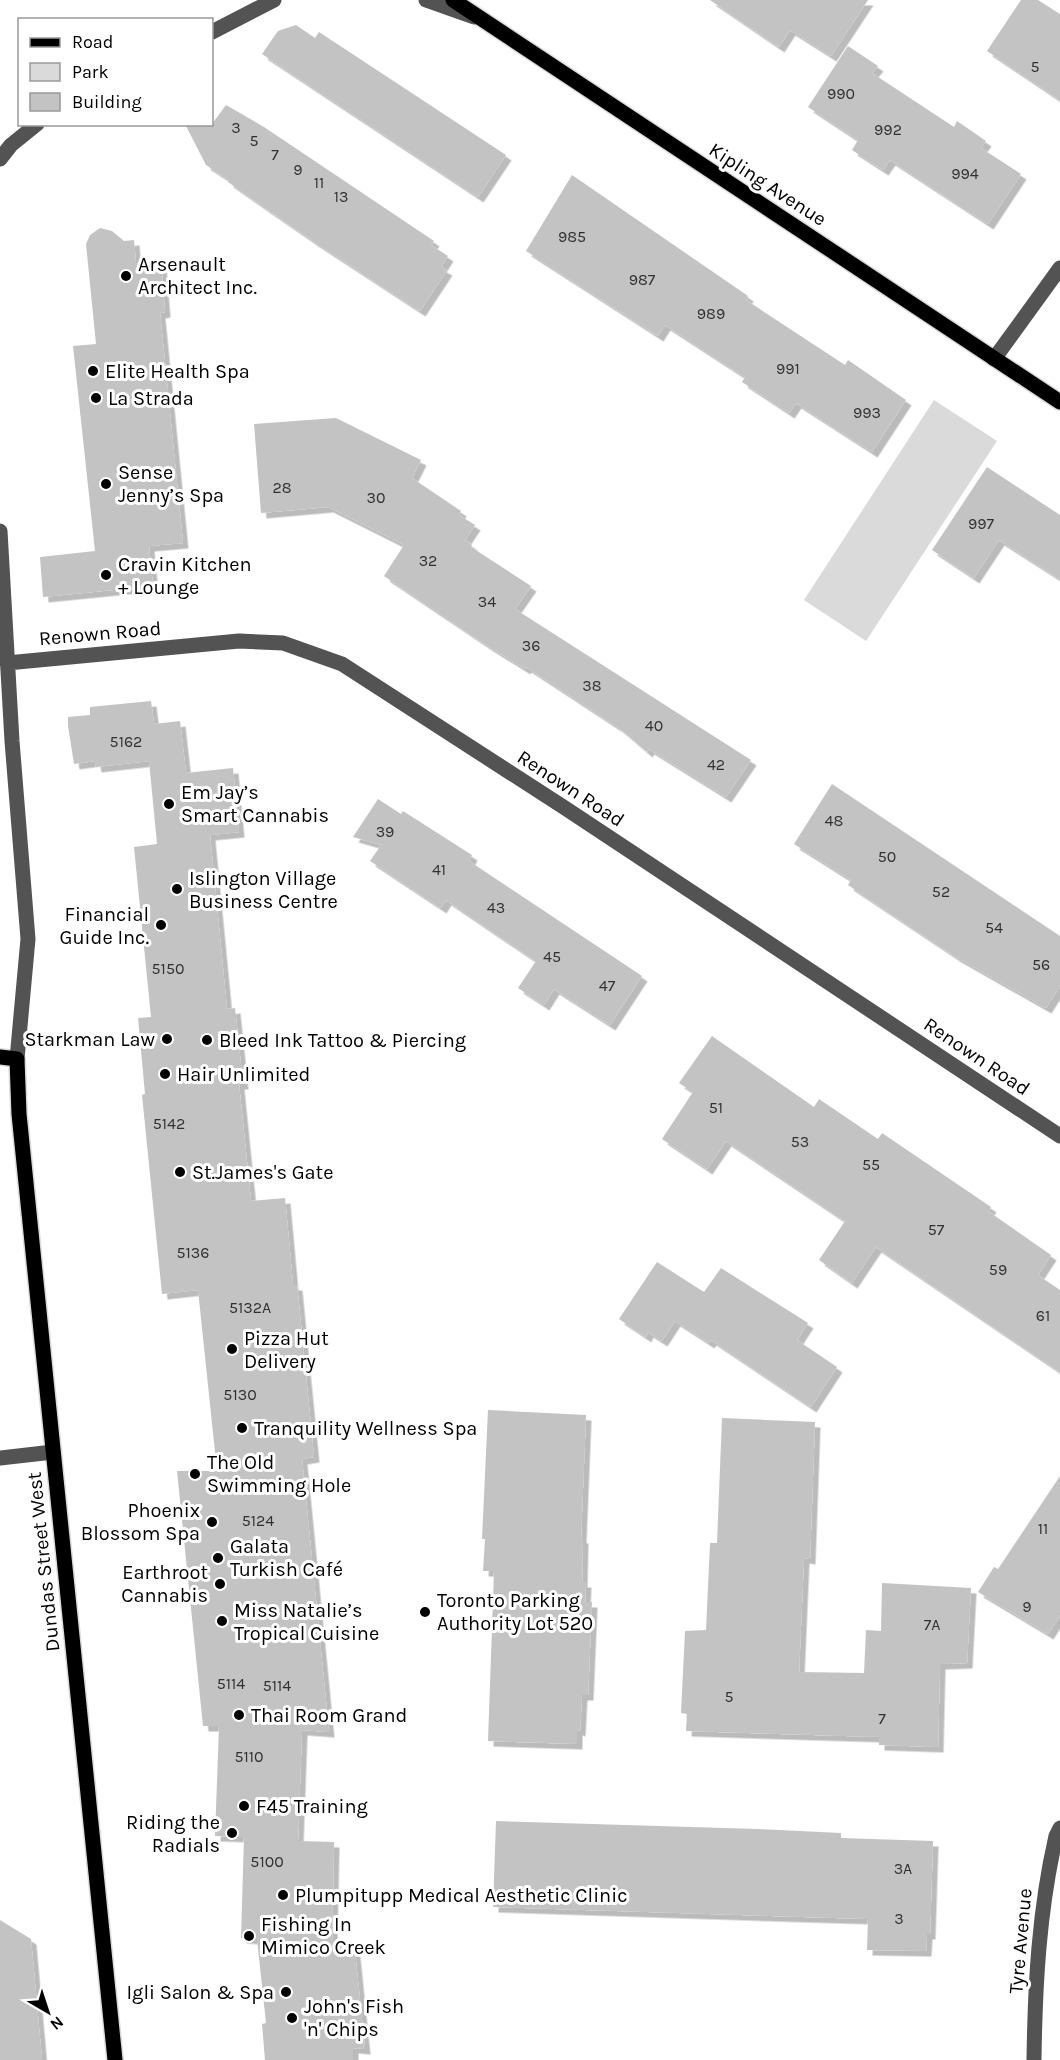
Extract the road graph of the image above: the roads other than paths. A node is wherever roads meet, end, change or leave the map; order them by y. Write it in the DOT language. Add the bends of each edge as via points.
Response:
graph roads {
  1 [pos="274,0"];
  2 [pos="426,0"];
  3 [pos="453,0"];
  4 [pos="489,23"];
  5 [pos="213,31"];
  6 [pos="35,126"];
  7 [pos="0,159"];
  8 [pos="1060,268"];
  9 [pos="994,359"];
  10 [pos="1060,402"];
  11 [pos="0,531"];
  12 [pos="8,663"];
  13 [pos="0,1057"];
  14 [pos="17,1059"];
  15 [pos="1060,1136"];
  16 [pos="53,1452"];
  17 [pos="0,1458"];
  18 [pos="1060,1828"];
  19 [pos="115,2060"];
  20 [pos="1034,2060"];
  1 -- 5 [label="street"];
  2 -- 4 [label="street"];
  3 -- 4 [label="main road, Kipling Avenue"];
  4 -- 9 [label="main road, Kipling Avenue"];
  6 -- 7 [label="street"];
  8 -- 9 [label="street"];
  9 -- 10 [label="main road, Kipling Avenue"];
  11 -- 12 [label="street, Dundas Street West"];
  12 -- 14 [label="street, Dundas Street West" via="28,939"];
  12 -- 15 [label="street, Renown Road" via="239,641 283,643 342,664"];
  13 -- 14 [label="main road"];
  14 -- 16 [label="main road, Dundas Street West" via="19,1114"];
  16 -- 17 [label="street"];
  16 -- 19 [label="main road, Dundas Street West"];
  18 -- 20 [label="street, Tyre Avenue" via="1044,1893 1036,1962"];
}
